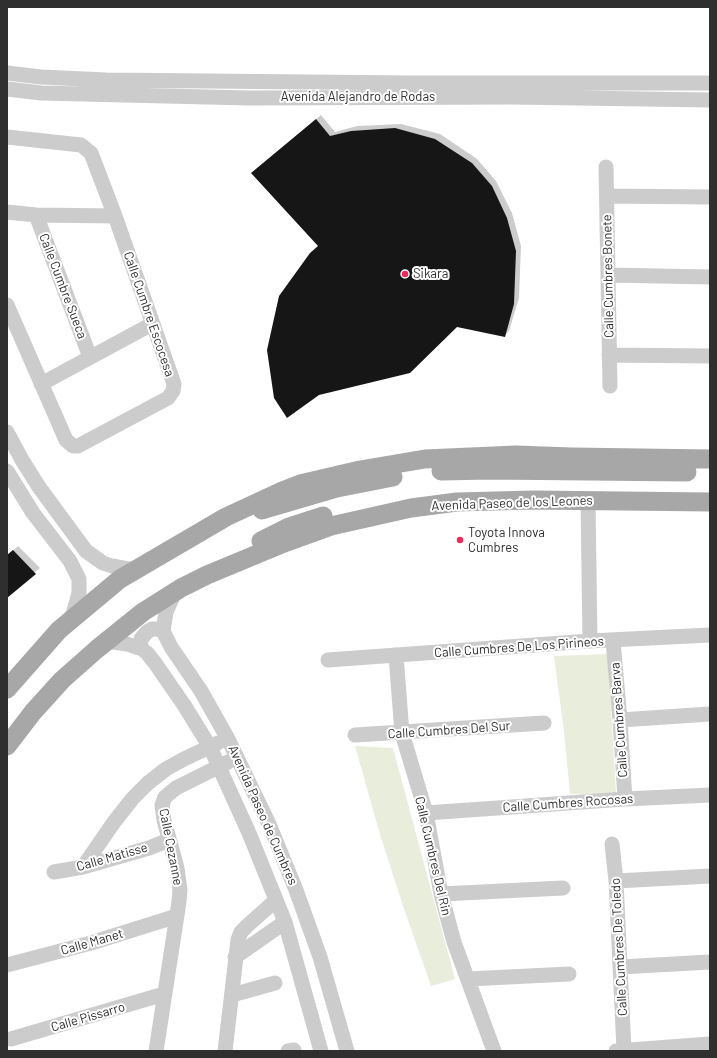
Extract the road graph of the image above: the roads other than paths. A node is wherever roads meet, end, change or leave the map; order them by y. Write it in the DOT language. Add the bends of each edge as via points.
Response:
graph roads {
  1 [pos="7,73"];
  2 [pos="710,83"];
  3 [pos="7,89"];
  4 [pos="710,100"];
  5 [pos="7,137"];
  6 [pos="606,167"];
  7 [pos="607,196"];
  8 [pos="710,197"];
  9 [pos="7,212"];
  10 [pos="36,215"];
  11 [pos="115,216"];
  12 [pos="608,275"];
  13 [pos="710,277"];
  14 [pos="7,305"];
  15 [pos="152,324"];
  16 [pos="609,355"];
  17 [pos="710,356"];
  18 [pos="90,357"];
  19 [pos="40,384"];
  20 [pos="610,386"];
  21 [pos="7,432"];
  22 [pos="710,459"];
  23 [pos="7,471"];
  24 [pos="710,472"];
  25 [pos="710,489"];
  26 [pos="588,500"];
  27 [pos="710,502"];
  28 [pos="230,515"];
  29 [pos="134,570"];
  30 [pos="207,575"];
  31 [pos="175,592"];
  32 [pos="72,618"];
  33 [pos="163,631"];
  34 [pos="710,635"];
  35 [pos="106,641"];
  36 [pos="590,641"];
  37 [pos="613,641"];
  38 [pos="142,649"];
  39 [pos="396,655"];
  40 [pos="328,660"];
  41 [pos="7,689"];
  42 [pos="710,714"];
  43 [pos="620,720"];
  44 [pos="544,723"];
  45 [pos="402,733"];
  46 [pos="355,735"];
  47 [pos="228,740"];
  48 [pos="7,746"];
  49 [pos="210,747"];
  50 [pos="238,758"];
  51 [pos="184,759"];
  52 [pos="220,766"];
  53 [pos="193,778"];
  54 [pos="148,782"];
  55 [pos="710,795"];
  56 [pos="165,797"];
  57 [pos="625,799"];
  58 [pos="426,813"];
  59 [pos="169,840"];
  60 [pos="612,844"];
  61 [pos="83,867"];
  62 [pos="54,872"];
  63 [pos="710,876"];
  64 [pos="616,881"];
  65 [pos="563,888"];
  66 [pos="441,894"];
  67 [pos="276,900"];
  68 [pos="177,916"];
  69 [pos="285,922"];
  70 [pos="235,957"];
  71 [pos="320,957"];
  72 [pos="710,962"];
  73 [pos="296,963"];
  74 [pos="7,965"];
  75 [pos="620,967"];
  76 [pos="569,974"];
  77 [pos="468,979"];
  78 [pos="275,983"];
  79 [pos="164,994"];
  80 [pos="232,995"];
  81 [pos="11,1039"];
  82 [pos="710,1044"];
  83 [pos="156,1051"];
  84 [pos="225,1051"];
  85 [pos="321,1051"];
  86 [pos="347,1051"];
  87 [pos="494,1051"];
  88 [pos="620,1051"];
  1 -- 2 [label="street, Avenida Alejandro de Rodas" via="106,80"];
  3 -- 4 [label="street, Avenida Alejandro de Rodas" via="41,93 249,98 482,97"];
  5 -- 11 [label="street, Calle Cumbre Escocesa" via="81,145 91,154"];
  6 -- 7 [label="street, Calle Cumbres Bonete"];
  7 -- 8 [label="street"];
  7 -- 12 [label="street, Calle Cumbres Bonete"];
  9 -- 10 [label="street"];
  10 -- 11 [label="street"];
  10 -- 18 [label="street, Calle Cumbre Sueca"];
  11 -- 15 [label="street, Calle Cumbre Escocesa"];
  12 -- 13 [label="street"];
  12 -- 16 [label="street, Calle Cumbres Bonete"];
  14 -- 19 [label="street, Calle Cumbre Escocesa"];
  15 -- 18 [label="street"];
  15 -- 19 [label="street, Calle Cumbre Escocesa" via="174,384 168,398 78,446 73,446 66,440"];
  16 -- 17 [label="street"];
  16 -- 20 [label="street, Calle Cumbres Bonete"];
  18 -- 19 [label="street"];
  21 -- 29 [label="street" via="39,487 86,551 103,563"];
  22 -- 28 [label="main road" via="516,455 425,459 300,484"];
  23 -- 32 [label="street" via="33,513 70,561 79,579 79,593"];
  24 -- 28 [label="main road" via="438,471 388,477 337,488 252,513"];
  25 -- 30 [label="main road" via="490,489 389,500 343,510 289,527"];
  26 -- 27 [label="main road, Avenida Paseo de los Leones"];
  26 -- 30 [label="main road, Avenida Paseo de los Leones" via="457,502 411,508 331,526"];
  26 -- 36 [label="street"];
  28 -- 29 [label="main road"];
  29 -- 32 [label="main road"];
  30 -- 31 [label="main road, Avenida Paseo de los Leones"];
  31 -- 33 [label="street" via="166,612"];
  31 -- 35 [label="main road, Avenida Paseo de los Leones" via="143,612"];
  32 -- 41 [label="main road"];
  33 -- 38 [label="street" via="152,629 147,632 141,639"];
  33 -- 47 [label="street, Avenida Paseo de Cumbres"];
  34 -- 37 [label="street, Calle Cumbres De Los Pirineos"];
  35 -- 38 [label="street"];
  35 -- 48 [label="main road, Avenida Paseo de los Leones" via="62,680"];
  36 -- 37 [label="street, Calle Cumbres De Los Pirineos"];
  36 -- 39 [label="street, Calle Cumbres De Los Pirineos"];
  37 -- 43 [label="street, Calle Cumbres Barva"];
  38 -- 49 [label="street, Avenida Paseo de Cumbres" via="180,699"];
  39 -- 40 [label="street, Calle Cumbres De Los Pirineos"];
  39 -- 45 [label="street, Calle Cumbres Del Rin"];
  42 -- 43 [label="street"];
  43 -- 57 [label="street, Calle Cumbres Barva"];
  44 -- 45 [label="street, Calle Cumbres Del Sur"];
  45 -- 46 [label="street, Calle Cumbres Del Sur"];
  45 -- 58 [label="street, Calle Cumbres Del Rin"];
  47 -- 49 [label="street"];
  47 -- 50 [label="street, Avenida Paseo de Cumbres"];
  49 -- 51 [label="street"];
  49 -- 52 [label="street, Avenida Paseo de Cumbres"];
  50 -- 52 [label="street, Calle Cezanne"];
  50 -- 71 [label="street, Avenida Paseo de Cumbres" via="269,824"];
  51 -- 53 [label="street"];
  51 -- 54 [label="street"];
  52 -- 53 [label="street, Calle Cezanne"];
  52 -- 67 [label="street, Avenida Paseo de Cumbres"];
  53 -- 56 [label="street, Calle Cezanne"];
  54 -- 56 [label="street"];
  54 -- 61 [label="street" via="114,822"];
  55 -- 57 [label="street, Calle Cumbres Rocosas"];
  56 -- 59 [label="street, Calle Cezanne" via="162,812"];
  57 -- 58 [label="street, Calle Cumbres Rocosas"];
  58 -- 66 [label="street, Calle Cumbres Del Rin"];
  59 -- 61 [label="street, Calle Matisse"];
  59 -- 68 [label="street, Calle Cezanne" via="179,879"];
  60 -- 64 [label="street, Calle Cumbres De Toledo"];
  61 -- 62 [label="street, Calle Matisse"];
  63 -- 64 [label="street"];
  64 -- 75 [label="street, Calle Cumbres De Toledo"];
  65 -- 66 [label="street"];
  66 -- 77 [label="street, Calle Cumbres Del Rin" via="454,942"];
  67 -- 69 [label="street, Avenida Paseo de Cumbres"];
  67 -- 70 [label="street" via="241,932"];
  68 -- 74 [label="street, Calle Manet" via="91,943"];
  68 -- 79 [label="street, Calle Cezanne"];
  69 -- 70 [label="street"];
  69 -- 73 [label="street, Avenida Paseo de Cumbres"];
  70 -- 80 [label="street"];
  71 -- 73 [label="street"];
  71 -- 86 [label="street, Avenida Paseo de Cumbres"];
  72 -- 75 [label="street"];
  73 -- 85 [label="street, Avenida Paseo de Cumbres"];
  75 -- 88 [label="street, Calle Cumbres De Toledo"];
  76 -- 77 [label="street"];
  77 -- 87 [label="street, Calle Cumbres Del Rin"];
  78 -- 80 [label="street"];
  79 -- 81 [label="street, Calle Pissarro"];
  79 -- 83 [label="street, Calle Cezanne"];
  80 -- 84 [label="street"];
  82 -- 88 [label="street"];
}
